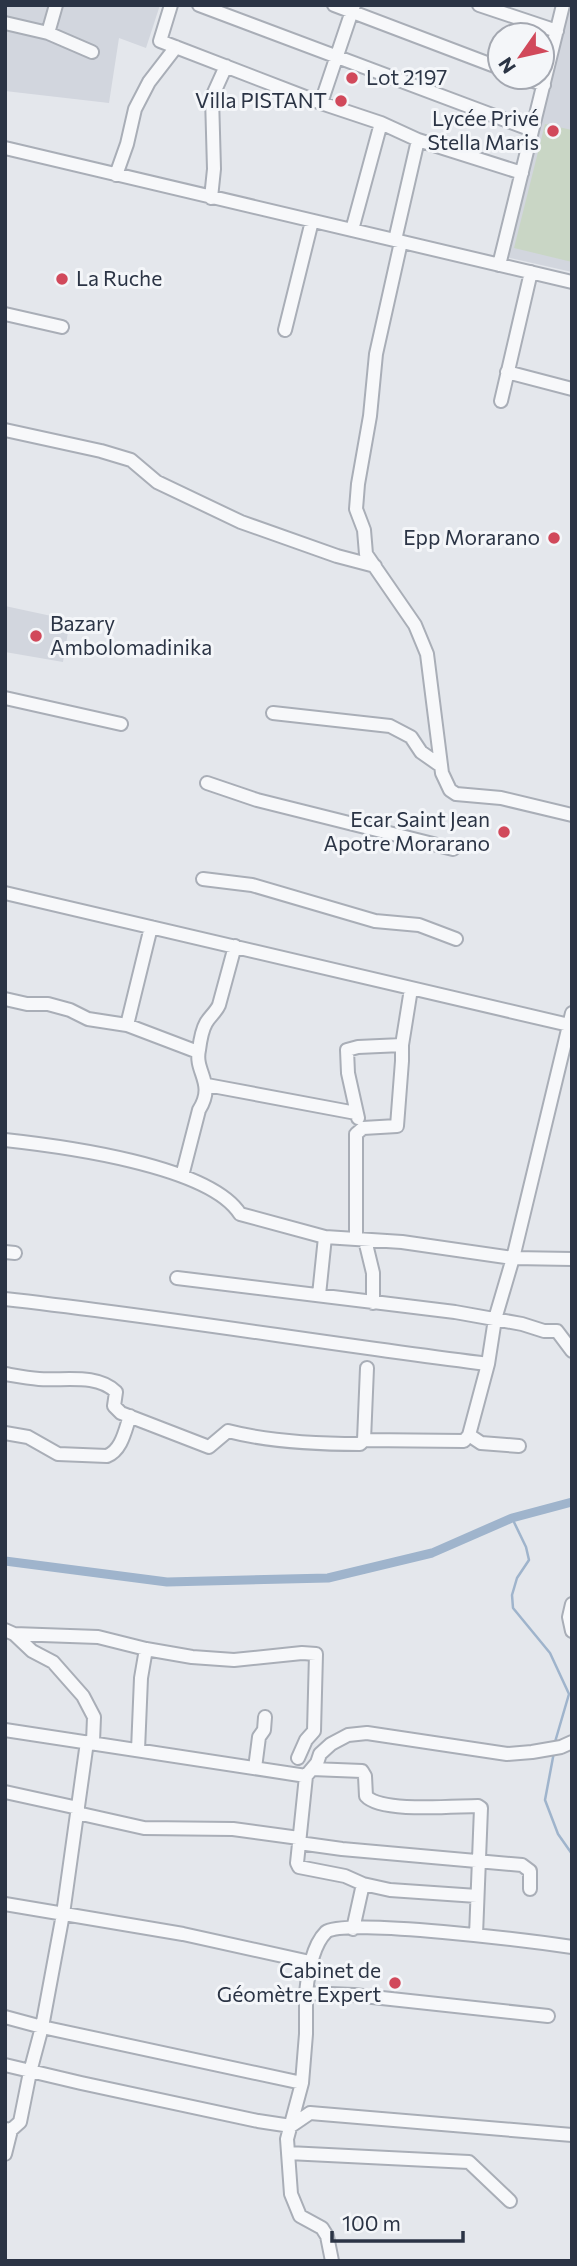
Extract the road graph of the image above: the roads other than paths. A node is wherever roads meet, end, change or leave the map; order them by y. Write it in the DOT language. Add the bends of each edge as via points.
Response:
graph roads {
  1 [pos="56,5"];
  2 [pos="171,5"];
  3 [pos="200,5"];
  4 [pos="334,5"];
  5 [pos="479,5"];
  6 [pos="564,5"];
  7 [pos="353,9"];
  8 [pos="5,23"];
  9 [pos="557,31"];
  10 [pos="48,33"];
  11 [pos="556,35"];
  12 [pos="176,47"];
  13 [pos="92,52"];
  14 [pos="337,56"];
  15 [pos="486,62"];
  16 [pos="226,66"];
  17 [pos="542,91"];
  18 [pos="321,103"];
  19 [pos="381,123"];
  20 [pos="532,130"];
  21 [pos="418,140"];
  22 [pos="5,148"];
  23 [pos="522,173"];
  24 [pos="116,175"];
  25 [pos="211,198"];
  26 [pos="312,221"];
  27 [pos="352,230"];
  28 [pos="398,241"];
  29 [pos="499,265"];
  30 [pos="531,272"];
  31 [pos="572,282"];
  32 [pos="5,314"];
  33 [pos="62,327"];
  34 [pos="285,330"];
  35 [pos="507,372"];
  36 [pos="572,389"];
  37 [pos="501,401"];
  38 [pos="5,430"];
  39 [pos="375,566"];
  40 [pos="5,698"];
  41 [pos="273,713"];
  42 [pos="121,724"];
  43 [pos="440,766"];
  44 [pos="207,783"];
  45 [pos="572,815"];
  46 [pos="453,849"];
  47 [pos="203,879"];
  48 [pos="5,893"];
  49 [pos="151,926"];
  50 [pos="456,939"];
  51 [pos="234,946"];
  52 [pos="411,989"];
  53 [pos="5,999"];
  54 [pos="570,1019"];
  55 [pos="127,1025"];
  56 [pos="401,1045"];
  57 [pos="198,1052"];
  58 [pos="207,1085"];
  59 [pos="356,1113"];
  60 [pos="363,1128"];
  61 [pos="5,1140"];
  62 [pos="182,1176"];
  63 [pos="325,1237"];
  64 [pos="360,1240"];
  65 [pos="513,1258"];
  66 [pos="572,1258"];
  67 [pos="177,1278"];
  68 [pos="319,1295"];
  69 [pos="5,1299"];
  70 [pos="373,1303"];
  71 [pos="495,1319"];
  72 [pos="572,1350"];
  73 [pos="488,1364"];
  74 [pos="367,1368"];
  75 [pos="5,1374"];
  76 [pos="130,1416"];
  77 [pos="5,1433"];
  78 [pos="469,1435"];
  79 [pos="364,1440"];
  80 [pos="519,1446"];
  81 [pos="572,1604"];
  82 [pos="572,1631"];
  83 [pos="10,1632"];
  84 [pos="146,1650"];
  85 [pos="265,1717"];
  86 [pos="5,1730"];
  87 [pos="314,1731"];
  88 [pos="90,1742"];
  89 [pos="562,1746"];
  90 [pos="138,1750"];
  91 [pos="320,1754"];
  92 [pos="298,1758"];
  93 [pos="255,1768"];
  94 [pos="309,1772"];
  95 [pos="5,1792"];
  96 [pos="77,1811"];
  97 [pos="299,1840"];
  98 [pos="480,1862"];
  99 [pos="363,1884"];
  100 [pos="530,1889"];
  101 [pos="477,1896"];
  102 [pos="5,1904"];
  103 [pos="63,1914"];
  104 [pos="354,1929"];
  105 [pos="476,1935"];
  106 [pos="572,1947"];
  107 [pos="310,1962"];
  108 [pos="306,1993"];
  109 [pos="5,2017"];
  110 [pos="548,2017"];
  111 [pos="42,2027"];
  112 [pos="5,2065"];
  113 [pos="30,2072"];
  114 [pos="302,2083"];
  115 [pos="291,2126"];
  116 [pos="8,2130"];
  117 [pos="572,2135"];
  118 [pos="288,2153"];
  119 [pos="5,2154"];
  120 [pos="510,2201"];
  121 [pos="332,2261"];
  1 -- 10 [label="street"];
  2 -- 12 [label="street" via="160,41"];
  3 -- 14 [label="street"];
  4 -- 7 [label="street"];
  5 -- 9 [label="street"];
  6 -- 9 [label="street"];
  7 -- 14 [label="street"];
  7 -- 15 [label="street"];
  8 -- 10 [label="street"];
  9 -- 11 [label="street"];
  10 -- 13 [label="street"];
  12 -- 16 [label="street"];
  12 -- 24 [label="street" via="135,109"];
  14 -- 18 [label="street"];
  14 -- 20 [label="street"];
  16 -- 18 [label="street"];
  16 -- 25 [label="street" via="212,97"];
  17 -- 20 [label="street"];
  18 -- 19 [label="street"];
  19 -- 21 [label="street"];
  19 -- 27 [label="street"];
  20 -- 23 [label="street"];
  21 -- 23 [label="street"];
  21 -- 28 [label="street"];
  22 -- 24 [label="street"];
  23 -- 29 [label="street"];
  24 -- 25 [label="street"];
  25 -- 26 [label="street"];
  26 -- 27 [label="street"];
  26 -- 34 [label="street"];
  27 -- 28 [label="street"];
  28 -- 29 [label="street"];
  28 -- 39 [label="street" via="376,354 356,509 366,554"];
  29 -- 30 [label="street"];
  30 -- 31 [label="street"];
  30 -- 35 [label="street"];
  32 -- 33 [label="street"];
  35 -- 36 [label="street"];
  35 -- 37 [label="street"];
  38 -- 39 [label="street" via="131,460 157,482 233,519"];
  39 -- 43 [label="street" via="415,625 427,654"];
  40 -- 42 [label="street"];
  41 -- 43 [label="street" via="390,726 411,737 421,752"];
  43 -- 45 [label="street" via="450,790 457,793"];
  44 -- 46 [label="street"];
  47 -- 50 [label="street" via="252,885 375,922 419,925"];
  48 -- 49 [label="street"];
  49 -- 51 [label="street"];
  49 -- 55 [label="street"];
  51 -- 52 [label="street"];
  51 -- 57 [label="street" via="219,1005 207,1021"];
  52 -- 54 [label="street"];
  52 -- 56 [label="street"];
  53 -- 55 [label="street" via="48,1004 88,1019"];
  54 -- 65 [label="street"];
  55 -- 57 [label="street"];
  56 -- 59 [label="street" via="347,1050"];
  56 -- 60 [label="street" via="397,1126"];
  57 -- 58 [label="street"];
  58 -- 59 [label="street"];
  58 -- 62 [label="street"];
  59 -- 60 [label="street"];
  60 -- 64 [label="street" via="356,1134"];
  61 -- 62 [label="street" via="131,1161"];
  62 -- 63 [label="street" via="233,1203 240,1214"];
  63 -- 64 [label="street"];
  63 -- 68 [label="street"];
  64 -- 65 [label="street"];
  64 -- 70 [label="street" via="373,1273"];
  65 -- 66 [label="street"];
  65 -- 71 [label="street"];
  67 -- 68 [label="street"];
  68 -- 70 [label="street"];
  69 -- 73 [label="street"];
  70 -- 71 [label="street"];
  71 -- 72 [label="street" via="556,1331"];
  71 -- 73 [label="street"];
  73 -- 78 [label="street"];
  74 -- 79 [label="street"];
  75 -- 76 [label="street" via="101,1383 116,1392 117,1410"];
  76 -- 77 [label="street" via="113,1454 98,1457 58,1454 28,1437"];
  76 -- 79 [label="street" via="209,1447 228,1431 323,1444 360,1444"];
  78 -- 79 [label="street" via="464,1441"];
  78 -- 80 [label="street" via="481,1443"];
  81 -- 82 [label="street"];
  83 -- 84 [label="street" via="98,1637"];
  83 -- 88 [label="street" via="53,1662 83,1696 94,1717"];
  84 -- 87 [label="street" via="234,1660 316,1654"];
  84 -- 90 [label="street"];
  85 -- 93 [label="street"];
  86 -- 88 [label="street"];
  87 -- 91 [label="street"];
  87 -- 92 [label="street"];
  88 -- 90 [label="street"];
  88 -- 96 [label="street"];
  89 -- 91 [label="street" via="507,1754 367,1733 348,1735"];
  90 -- 93 [label="street"];
  91 -- 94 [label="street"];
  93 -- 94 [label="street"];
  94 -- 97 [label="street"];
  94 -- 98 [label="street" via="362,1771 366,1796 375,1802 409,1807 478,1805 482,1814"];
  95 -- 96 [label="street"];
  96 -- 97 [label="street" via="144,1828 233,1829"];
  96 -- 103 [label="street"];
  97 -- 98 [label="street"];
  97 -- 99 [label="street" via="299,1867"];
  98 -- 100 [label="street" via="526,1866"];
  98 -- 101 [label="street"];
  99 -- 101 [label="street"];
  99 -- 104 [label="street"];
  101 -- 105 [label="street"];
  102 -- 103 [label="street"];
  103 -- 107 [label="street"];
  103 -- 111 [label="street"];
  104 -- 105 [label="street"];
  104 -- 107 [label="street" via="328,1931"];
  105 -- 106 [label="street"];
  107 -- 108 [label="street"];
  108 -- 110 [label="street"];
  108 -- 114 [label="street"];
  109 -- 111 [label="street"];
  111 -- 113 [label="street"];
  111 -- 114 [label="street"];
  112 -- 113 [label="street"];
  113 -- 115 [label="street"];
  113 -- 116 [label="street" via="20,2122"];
  114 -- 115 [label="street"];
  115 -- 117 [label="street" via="310,2113"];
  115 -- 118 [label="street"];
  116 -- 119 [label="street"];
  118 -- 120 [label="street" via="470,2162"];
  118 -- 121 [label="street" via="291,2194 300,2216 327,2236"];
}
